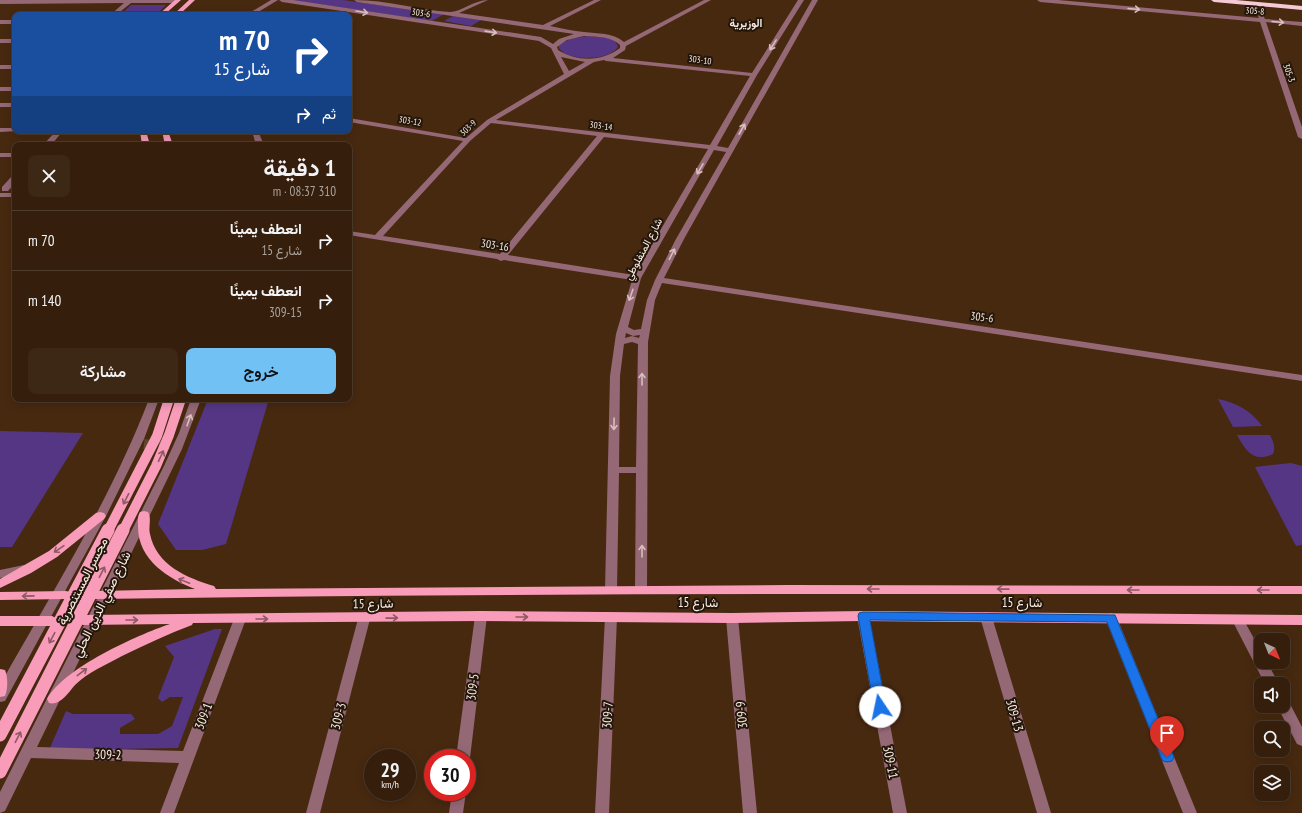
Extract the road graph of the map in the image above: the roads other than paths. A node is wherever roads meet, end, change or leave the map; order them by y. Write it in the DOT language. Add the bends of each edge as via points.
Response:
graph roads {
  1 [pos="192,0"];
  2 [pos="275,0"];
  3 [pos="282,0"];
  4 [pos="357,0"];
  5 [pos="485,0"];
  6 [pos="598,0"];
  7 [pos="708,0"];
  8 [pos="1040,0"];
  9 [pos="1214,0"];
  10 [pos="1240,0"];
  11 [pos="1290,0"];
  12 [pos="177,1"];
  13 [pos="801,1"];
  14 [pos="814,1"];
  15 [pos="0,2"];
  16 [pos="129,2"];
  17 [pos="384,2"];
  18 [pos="1104,2"];
  19 [pos="1301,4"];
  20 [pos="117,12"];
  21 [pos="164,12"];
  22 [pos="179,12"];
  23 [pos="254,12"];
  24 [pos="452,14"];
  25 [pos="1261,17"];
  26 [pos="1302,17"];
  27 [pos="3,22"];
  28 [pos="788,22"];
  29 [pos="432,23"];
  30 [pos="802,24"];
  31 [pos="1302,24"];
  32 [pos="544,26"];
  33 [pos="0,27"];
  34 [pos="589,35"];
  35 [pos="0,41"];
  36 [pos="12,41"];
  37 [pos="623,44"];
  38 [pos="555,49"];
  39 [pos="619,53"];
  40 [pos="599,59"];
  41 [pos="772,61"];
  42 [pos="644,63"];
  43 [pos="0,67"];
  44 [pos="12,67"];
  45 [pos="568,75"];
  46 [pos="754,75"];
  47 [pos="0,89"];
  48 [pos="12,89"];
  49 [pos="0,105"];
  50 [pos="12,105"];
  51 [pos="1298,117"];
  52 [pos="352,121"];
  53 [pos="489,121"];
  54 [pos="1300,125"];
  55 [pos="0,130"];
  56 [pos="12,130"];
  57 [pos="57,134"];
  58 [pos="602,136"];
  59 [pos="1302,137"];
  60 [pos="468,140"];
  61 [pos="50,142"];
  62 [pos="712,148"];
  63 [pos="730,150"];
  64 [pos="0,155"];
  65 [pos="12,155"];
  66 [pos="12,181"];
  67 [pos="12,190"];
  68 [pos="2,193"];
  69 [pos="12,195"];
  70 [pos="352,234"];
  71 [pos="671,237"];
  72 [pos="376,238"];
  73 [pos="501,258"];
  74 [pos="637,278"];
  75 [pos="659,280"];
  76 [pos="623,328"];
  77 [pos="645,331"];
  78 [pos="620,342"];
  79 [pos="644,342"];
  80 [pos="1302,378"];
  81 [pos="153,402"];
  82 [pos="168,402"];
  83 [pos="180,402"];
  84 [pos="195,402"];
  85 [pos="182,437"];
  86 [pos="171,444"];
  87 [pos="614,470"];
  88 [pos="642,470"];
  89 [pos="100,516"];
  90 [pos="144,516"];
  91 [pos="30,568"];
  92 [pos="0,574"];
  93 [pos="0,584"];
  94 [pos="611,590"];
  95 [pos="642,590"];
  96 [pos="1302,590"];
  97 [pos="222,593"];
  98 [pos="61,595"];
  99 [pos="102,595"];
  100 [pos="0,596"];
  101 [pos="481,616"];
  102 [pos="863,616"];
  103 [pos="611,617"];
  104 [pos="986,617"];
  105 [pos="732,618"];
  106 [pos="1111,618"];
  107 [pos="240,619"];
  108 [pos="364,619"];
  109 [pos="88,620"];
  110 [pos="210,620"];
  111 [pos="1238,620"];
  112 [pos="1302,620"];
  113 [pos="0,621"];
  114 [pos="48,621"];
  115 [pos="0,674"];
  116 [pos="1268,677"];
  117 [pos="0,692"];
  118 [pos="0,697"];
  119 [pos="54,699"];
  120 [pos="1288,713"];
  121 [pos="0,735"];
  122 [pos="1302,740"];
  123 [pos="464,749"];
  124 [pos="27,752"];
  125 [pos="188,757"];
  126 [pos="0,772"];
  127 [pos="457,801"];
  128 [pos="0,807"];
  129 [pos="167,813"];
  130 [pos="313,813"];
  131 [pos="456,813"];
  132 [pos="602,813"];
  133 [pos="750,813"];
  134 [pos="900,813"];
  135 [pos="1044,813"];
  136 [pos="1190,813"];
  1 -- 22 [label="main road"];
  2 -- 23 [label="street"];
  3 -- 29 [label="street, 303-6, one-way"];
  4 -- 17 [label="street, 303-6"];
  5 -- 24 [label="street"];
  6 -- 32 [label="street"];
  7 -- 37 [label="street"];
  8 -- 18 [label="street, 305-8"];
  9 -- 19 [label="highway"];
  10 -- 19 [label="highway"];
  11 -- 19 [label="highway"];
  12 -- 16 [label="street"];
  12 -- 21 [label="main road"];
  13 -- 14 [label="street"];
  13 -- 28 [label="street, شارع المنفلوطي"];
  14 -- 30 [label="street, شارع المنفلوطي"];
  15 -- 16 [label="street"];
  16 -- 20 [label="street"];
  17 -- 24 [label="street, 303-6"];
  18 -- 25 [label="street, 305-8"];
  24 -- 29 [label="street"];
  24 -- 32 [label="street, 303-6"];
  25 -- 26 [label="street, 305-8"];
  25 -- 31 [label="street, 305-8, one-way"];
  25 -- 51 [label="street, 305-3"];
  27 -- 33 [label="street"];
  28 -- 30 [label="street"];
  28 -- 41 [label="street, شارع المنفلوطي, one-way"];
  29 -- 38 [label="street, 303-6, one-way" via="541,39"];
  30 -- 41 [label="street, شارع المنفلوطي"];
  32 -- 34 [label="street, 303-6"];
  34 -- 37 [label="street" via="607,36"];
  34 -- 38 [label="street" via="561,40 556,43"];
  35 -- 36 [label="street"];
  37 -- 39 [label="street" via="623,49"];
  38 -- 40 [label="street, 303-6" via="566,57"];
  38 -- 45 [label="street"];
  39 -- 40 [label="street"];
  39 -- 42 [label="street, 303-10"];
  40 -- 42 [label="street, 303-10"];
  40 -- 45 [label="street, 303-9"];
  41 -- 46 [label="street, شارع المنفلوطي"];
  63 -- 41 [label="street, شارع المنفلوطي, one-way"];
  42 -- 46 [label="street, 303-10"];
  43 -- 44 [label="street"];
  45 -- 53 [label="street, 303-9"];
  46 -- 62 [label="street, شارع المنفلوطي"];
  47 -- 48 [label="street"];
  49 -- 50 [label="street"];
  51 -- 54 [label="street, 305-3"];
  52 -- 60 [label="street, 303-12"];
  53 -- 58 [label="street, 303-14"];
  53 -- 60 [label="street, 303-9"];
  54 -- 59 [label="street, 305-3"];
  55 -- 56 [label="street"];
  57 -- 61 [label="street"];
  58 -- 62 [label="street, 303-14"];
  58 -- 73 [label="street"];
  60 -- 72 [label="street, 303-9"];
  62 -- 63 [label="street, 303-14"];
  62 -- 71 [label="street, شارع المنفلوطي, one-way"];
  63 -- 71 [label="street, شارع المنفلوطي"];
  64 -- 65 [label="street"];
  66 -- 68 [label="street"];
  67 -- 68 [label="street"];
  68 -- 69 [label="street"];
  70 -- 72 [label="street, 303-16"];
  71 -- 74 [label="street, شارع المنفلوطي"];
  75 -- 71 [label="street, شارع المنفلوطي, one-way"];
  72 -- 73 [label="street, 303-16"];
  73 -- 74 [label="street, 303-16"];
  74 -- 76 [label="street, شارع المنفلوطي, one-way"];
  75 -- 77 [label="street, شارع المنفلوطي" via="651,300"];
  75 -- 80 [label="street, 305-6"];
  76 -- 77 [label="street" via="633,332"];
  76 -- 78 [label="street, شارع المنفلوطي"];
  77 -- 79 [label="street, شارع المنفلوطي"];
  78 -- 79 [label="street" via="632,339"];
  78 -- 87 [label="street, شارع المنفلوطي, one-way" via="615,376"];
  88 -- 79 [label="street, شارع المنفلوطي, one-way"];
  81 -- 89 [label="street" via="142,441"];
  82 -- 121 [label="main road, مجسر المستنصرية, one-way, bridge" via="157,436 143,466"];
  126 -- 83 [label="main road, مجسر المستنصرية, one-way, bridge" via="156,466"];
  85 -- 84 [label="street, شارع صفي الدين الحلي, one-way"];
  85 -- 86 [label="street"];
  85 -- 90 [label="street, شارع صفي الدين الحلي"];
  87 -- 88 [label="street"];
  87 -- 94 [label="street, شارع المنفلوطي"];
  95 -- 88 [label="street, شارع المنفلوطي, one-way"];
  89 -- 91 [label="main road, one-way" via="70,542"];
  89 -- 98 [label="street"];
  97 -- 90 [label="main road, one-way" via="181,580 155,559 144,534"];
  90 -- 99 [label="street, شارع صفي الدين الحلي"];
  91 -- 92 [label="street"];
  91 -- 93 [label="main road"];
  94 -- 95 [label="main road, شارع 15"];
  94 -- 97 [label="main road, شارع 15"];
  96 -- 95 [label="main road, شارع 15, one-way"];
  97 -- 99 [label="main road, شارع 15"];
  98 -- 100 [label="main road, one-way"];
  98 -- 114 [label="street"];
  99 -- 109 [label="street, شارع صفي الدين الحلي"];
  101 -- 103 [label="main road, شارع 15, one-way"];
  108 -- 101 [label="main road, شارع 15, one-way"];
  101 -- 123 [label="street, 309-5"];
  102 -- 104 [label="main road, شارع 15"];
  102 -- 105 [label="main road, شارع 15"];
  102 -- 134 [label="street, 309-11"];
  103 -- 105 [label="main road, شارع 15"];
  103 -- 132 [label="street, 309-7"];
  104 -- 106 [label="main road, شارع 15"];
  104 -- 135 [label="street, 309-13"];
  105 -- 133 [label="street, 309-9"];
  106 -- 111 [label="main road, شارع 15"];
  106 -- 136 [label="street"];
  107 -- 108 [label="main road, شارع 15, one-way"];
  107 -- 110 [label="main road, شارع 15"];
  107 -- 125 [label="street, 309-1"];
  108 -- 130 [label="street, 309-3"];
  109 -- 110 [label="main road, شارع 15, one-way"];
  109 -- 119 [label="street, شارع صفي الدين الحلي"];
  119 -- 110 [label="main road, one-way" via="79,674 111,655 160,632 186,623"];
  111 -- 112 [label="main road, شارع 15"];
  111 -- 116 [label="street"];
  113 -- 114 [label="main road"];
  114 -- 118 [label="street"];
  115 -- 117 [label="main road"];
  119 -- 124 [label="street, شارع صفي الدين الحلي"];
  120 -- 122 [label="street"];
  124 -- 125 [label="street, 309-2"];
  124 -- 128 [label="street, شارع صفي الدين الحلي"];
  125 -- 129 [label="street, 309-1"];
  127 -- 131 [label="street"];
}
